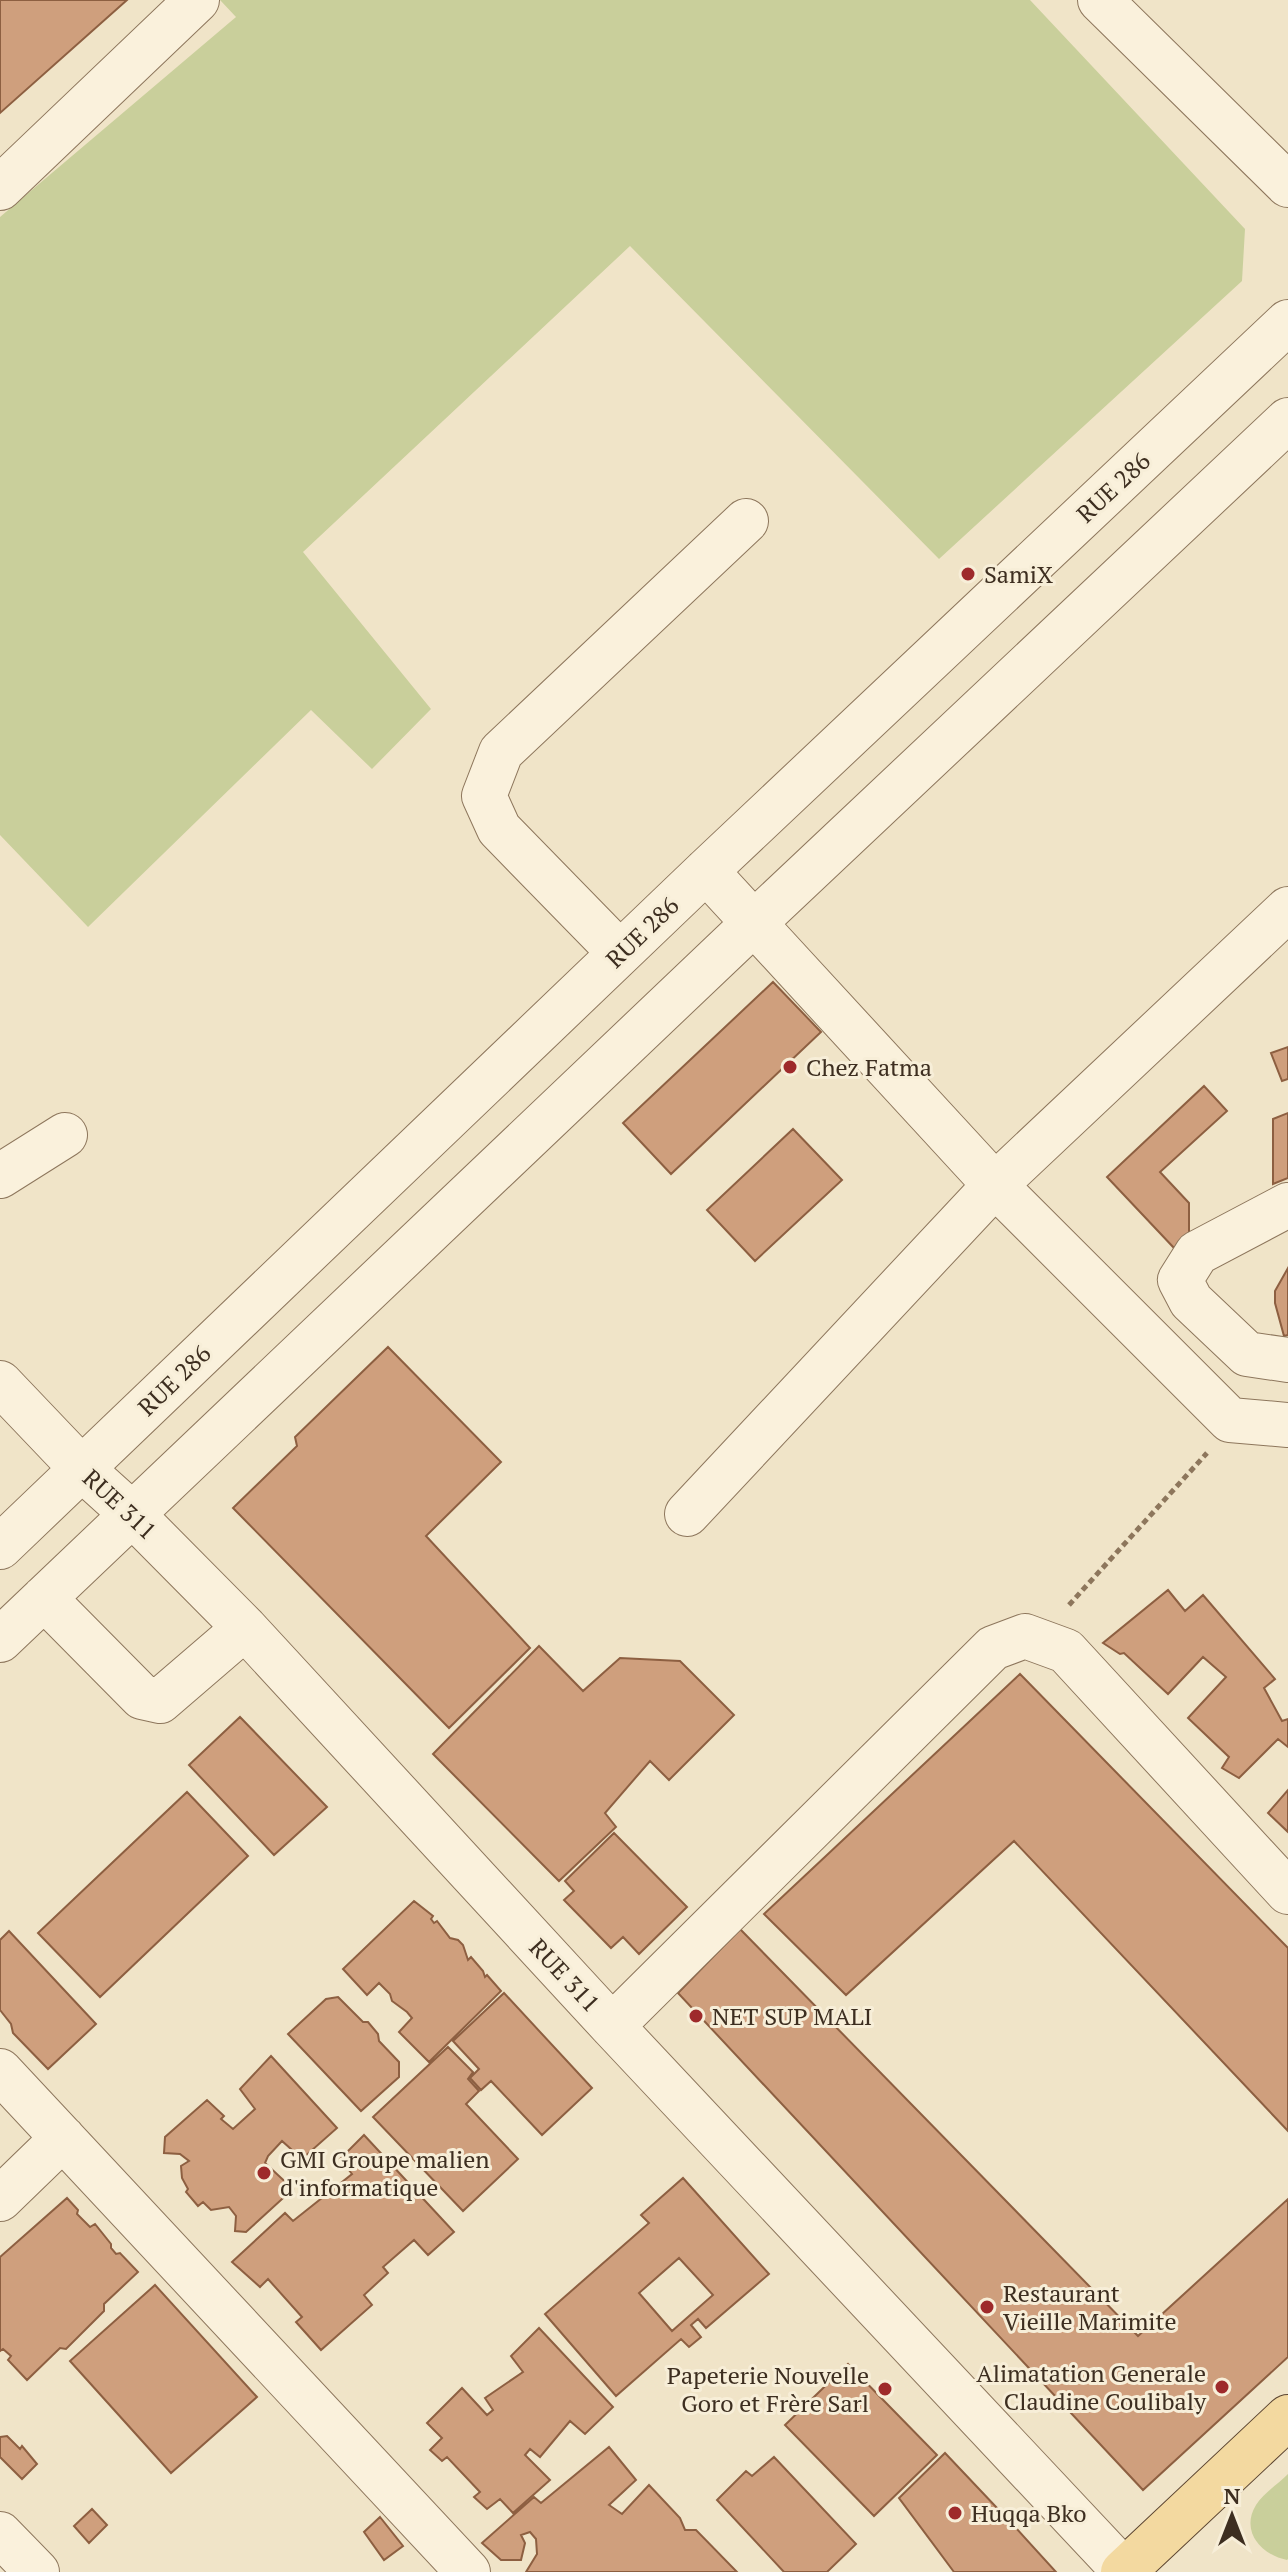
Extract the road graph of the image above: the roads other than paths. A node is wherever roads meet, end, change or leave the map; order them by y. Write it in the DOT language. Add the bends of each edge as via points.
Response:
graph roads {
  1 [pos="197,0"];
  2 [pos="1100,0"];
  3 [pos="1112,0"];
  4 [pos="1288,183"];
  5 [pos="0,188"];
  6 [pos="1288,322"];
  7 [pos="1288,420"];
  8 [pos="746,521"];
  9 [pos="706,871"];
  10 [pos="1288,909"];
  11 [pos="755,922"];
  12 [pos="620,953"];
  13 [pos="65,1135"];
  14 [pos="0,1176"];
  15 [pos="995,1185"];
  16 [pos="1288,1205"];
  17 [pos="1288,1360"];
  18 [pos="0,1383"];
  19 [pos="1288,1425"];
  20 [pos="81,1468"];
  21 [pos="132,1514"];
  22 [pos="687,1514"];
  23 [pos="0,1547"];
  24 [pos="44,1598"];
  25 [pos="245,1628"];
  26 [pos="0,1640"];
  27 [pos="1288,1892"];
  28 [pos="612,2026"];
  29 [pos="0,2071"];
  30 [pos="63,2138"];
  31 [pos="0,2199"];
  32 [pos="1288,2417"];
  33 [pos="0,2534"];
  34 [pos="37,2572"];
  35 [pos="468,2572"];
  36 [pos="1124,2572"];
  1 -- 5 [label="street"];
  2 -- 4 [label="street"];
  3 -- 4 [label="street"];
  6 -- 9 [label="street, RUE 286"];
  7 -- 11 [label="street"];
  8 -- 12 [label="street" via="501,752 484,796 499,829"];
  9 -- 11 [label="street"];
  9 -- 12 [label="street, RUE 286"];
  10 -- 15 [label="street"];
  11 -- 15 [label="street"];
  11 -- 21 [label="street"];
  12 -- 20 [label="street, RUE 286"];
  13 -- 14 [label="street"];
  15 -- 19 [label="street" via="1230,1420"];
  15 -- 22 [label="street"];
  16 -- 17 [label="street" via="1197,1253 1180,1280 1191,1301 1247,1354"];
  18 -- 20 [label="street, RUE 311"];
  20 -- 21 [label="street, RUE 311"];
  20 -- 23 [label="street, RUE 286"];
  21 -- 24 [label="street"];
  21 -- 25 [label="street, RUE 311"];
  24 -- 25 [label="street" via="142,1697 160,1701"];
  24 -- 26 [label="street"];
  25 -- 28 [label="street, RUE 311"];
  27 -- 28 [label="street" via="1066,1651 1025,1636 993,1648"];
  28 -- 36 [label="street, RUE 311"];
  29 -- 30 [label="street"];
  30 -- 31 [label="street"];
  30 -- 35 [label="street"];
  32 -- 36 [label="main road"];
  33 -- 34 [label="street"];
}
